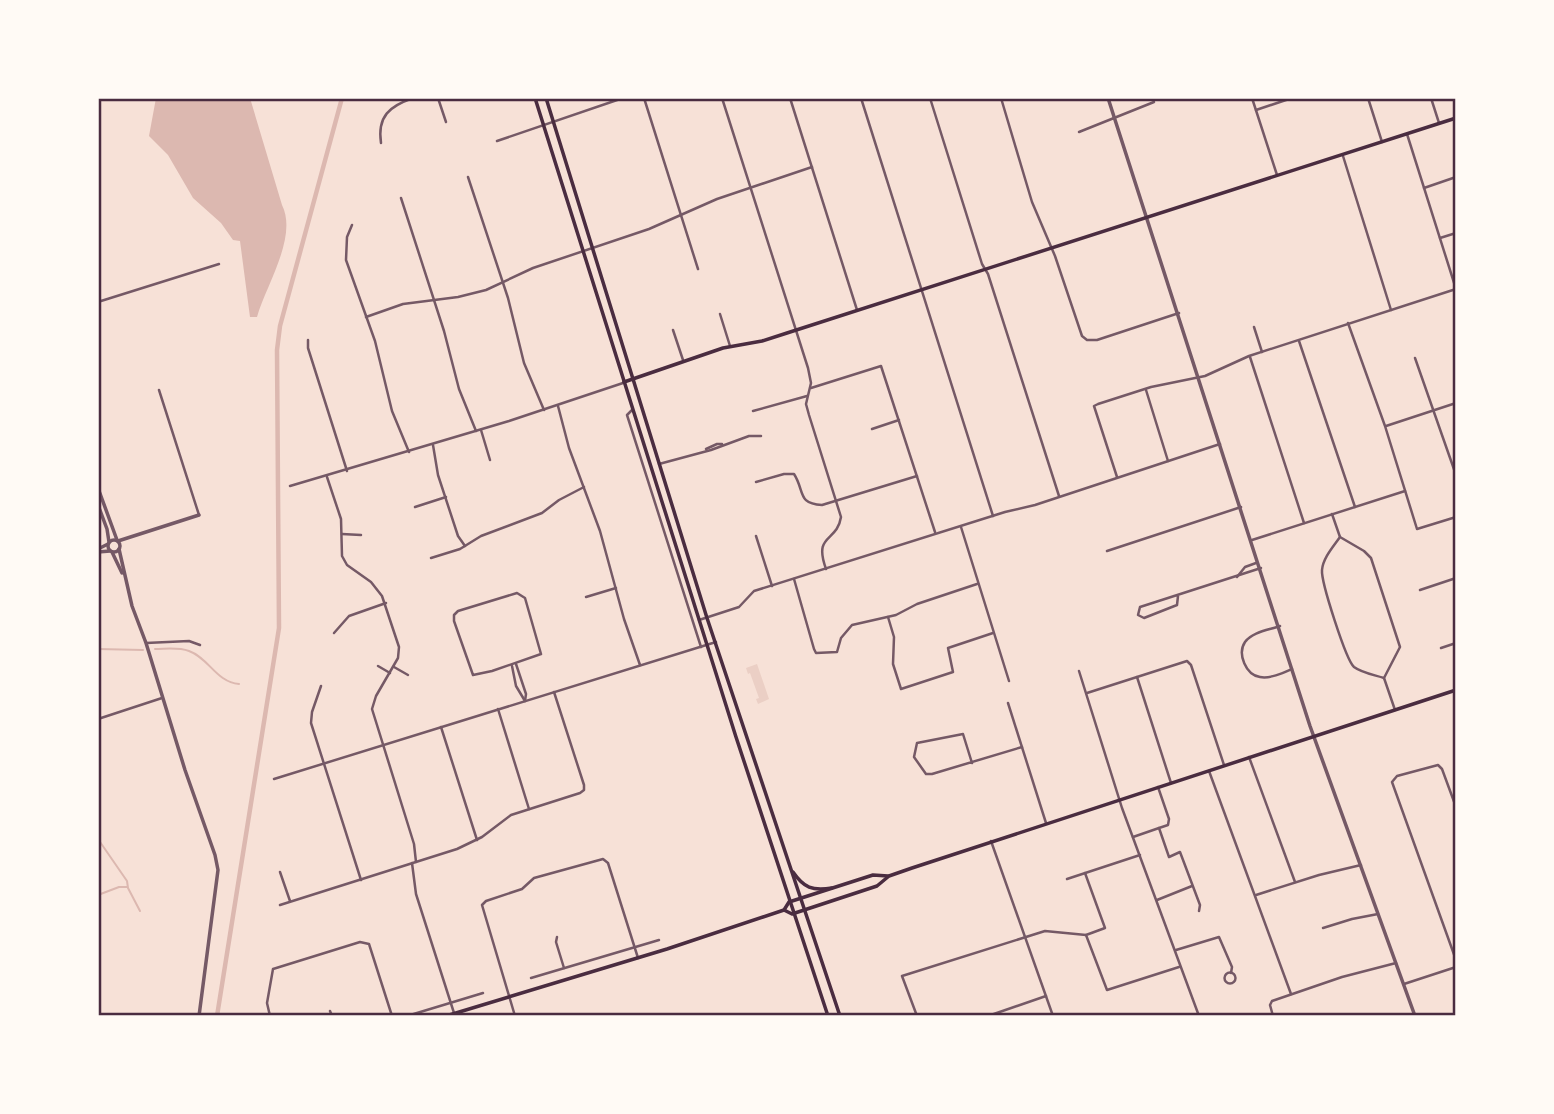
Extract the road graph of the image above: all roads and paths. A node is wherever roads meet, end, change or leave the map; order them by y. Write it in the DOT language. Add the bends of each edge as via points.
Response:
graph roads {
  1 [pos="413,98"];
  2 [pos="438,98"];
  3 [pos="535,98"];
  4 [pos="546,98"];
  5 [pos="623,98"];
  6 [pos="643,98"];
  7 [pos="722,98"];
  8 [pos="790,98"];
  9 [pos="861,98"];
  10 [pos="930,98"];
  11 [pos="1001,98"];
  12 [pos="1108,98"];
  13 [pos="1252,98"];
  14 [pos="1368,98"];
  15 [pos="1431,98"];
  16 [pos="1289,99"];
  17 [pos="1154,102"];
  18 [pos="1256,110"];
  19 [pos="1114,117"];
  20 [pos="1456,118"];
  21 [pos="446,122"];
  22 [pos="554,122"];
  23 [pos="1439,123"];
  24 [pos="544,125"];
  25 [pos="1079,132"];
  26 [pos="1407,134"];
  27 [pos="497,141"];
  28 [pos="1382,142"];
  29 [pos="381,143"];
  30 [pos="1342,155"];
  31 [pos="812,167"];
  32 [pos="1277,176"];
  33 [pos="468,177"];
  34 [pos="1456,177"];
  35 [pos="750,188"];
  36 [pos="1424,188"];
  37 [pos="401,198"];
  38 [pos="681,215"];
  39 [pos="1147,218"];
  40 [pos="352,225"];
  41 [pos="1456,233"];
  42 [pos="1440,238"];
  43 [pos="592,247"];
  44 [pos="1051,248"];
  45 [pos="582,251"];
  46 [pos="219,264"];
  47 [pos="698,269"];
  48 [pos="985,269"];
  49 [pos="503,282"];
  50 [pos="1456,289"];
  51 [pos="921,290"];
  52 [pos="98,299"];
  53 [pos="434,300"];
  54 [pos="857,310"];
  55 [pos="1391,310"];
  56 [pos="1179,313"];
  57 [pos="720,314"];
  58 [pos="366,317"];
  59 [pos="1348,323"];
  60 [pos="1254,327"];
  61 [pos="673,330"];
  62 [pos="796,330"];
  63 [pos="308,340"];
  64 [pos="1299,340"];
  65 [pos="730,346"];
  66 [pos="1262,352"];
  67 [pos="1250,356"];
  68 [pos="1415,358"];
  69 [pos="683,360"];
  70 [pos="1199,378"];
  71 [pos="632,379"];
  72 [pos="623,383"];
  73 [pos="811,388"];
  74 [pos="1145,389"];
  75 [pos="159,390"];
  76 [pos="807,396"];
  77 [pos="1456,403"];
  78 [pos="558,406"];
  79 [pos="544,410"];
  80 [pos="632,410"];
  81 [pos="1435,410"];
  82 [pos="753,411"];
  83 [pos="899,420"];
  84 [pos="1385,426"];
  85 [pos="872,429"];
  86 [pos="478,431"];
  87 [pos="761,436"];
  88 [pos="1220,444"];
  89 [pos="433,445"];
  90 [pos="409,452"];
  91 [pos="490,460"];
  92 [pos="1168,460"];
  93 [pos="659,464"];
  94 [pos="347,471"];
  95 [pos="1456,475"];
  96 [pos="917,476"];
  97 [pos="327,477"];
  98 [pos="1117,477"];
  99 [pos="756,482"];
  100 [pos="290,486"];
  101 [pos="584,487"];
  102 [pos="98,488"];
  103 [pos="1405,491"];
  104 [pos="1059,496"];
  105 [pos="446,497"];
  106 [pos="837,501"];
  107 [pos="98,505"];
  108 [pos="415,507"];
  109 [pos="1241,507"];
  110 [pos="1355,507"];
  111 [pos="674,511"];
  112 [pos="665,514"];
  113 [pos="1332,514"];
  114 [pos="199,515"];
  115 [pos="659,516"];
  116 [pos="993,516"];
  117 [pos="1456,517"];
  118 [pos="1304,523"];
  119 [pos="961,526"];
  120 [pos="342,534"];
  121 [pos="935,534"];
  122 [pos="361,535"];
  123 [pos="756,536"];
  124 [pos="1340,537"];
  125 [pos="127,540"];
  126 [pos="1252,540"];
  127 [pos="118,541"];
  128 [pos="109,543"];
  129 [pos="465,546"];
  130 [pos="120,548"];
  131 [pos="98,550"];
  132 [pos="111,551"];
  133 [pos="1107,551"];
  134 [pos="431,558"];
  135 [pos="1259,562"];
  136 [pos="1261,568"];
  137 [pos="825,569"];
  138 [pos="1243,569"];
  139 [pos="1245,574"];
  140 [pos="1237,577"];
  141 [pos="124,578"];
  142 [pos="1456,578"];
  143 [pos="794,579"];
  144 [pos="977,584"];
  145 [pos="772,586"];
  146 [pos="616,588"];
  147 [pos="1420,590"];
  148 [pos="1178,596"];
  149 [pos="586,597"];
  150 [pos="386,603"];
  151 [pos="888,617"];
  152 [pos="708,618"];
  153 [pos="699,620"];
  154 [pos="1280,626"];
  155 [pos="334,633"];
  156 [pos="993,633"];
  157 [pos="716,642"];
  158 [pos="146,643"];
  159 [pos="1456,643"];
  160 [pos="200,645"];
  161 [pos="707,645"];
  162 [pos="701,647"];
  163 [pos="1441,648"];
  164 [pos="514,664"];
  165 [pos="640,665"];
  166 [pos="378,666"];
  167 [pos="394,667"];
  168 [pos="1292,669"];
  169 [pos="1079,671"];
  170 [pos="390,673"];
  171 [pos="408,675"];
  172 [pos="1137,677"];
  173 [pos="1384,678"];
  174 [pos="1009,681"];
  175 [pos="523,683"];
  176 [pos="321,686"];
  177 [pos="516,686"];
  178 [pos="1456,690"];
  179 [pos="554,692"];
  180 [pos="1087,693"];
  181 [pos="162,698"];
  182 [pos="525,701"];
  183 [pos="1008,703"];
  184 [pos="498,709"];
  185 [pos="1395,710"];
  186 [pos="98,719"];
  187 [pos="441,727"];
  188 [pos="747,734"];
  189 [pos="1314,736"];
  190 [pos="736,737"];
  191 [pos="383,745"];
  192 [pos="1022,747"];
  193 [pos="1250,757"];
  194 [pos="324,763"];
  195 [pos="972,763"];
  196 [pos="1224,765"];
  197 [pos="1209,770"];
  198 [pos="274,779"];
  199 [pos="1171,783"];
  200 [pos="1158,787"];
  201 [pos="1120,799"];
  202 [pos="1456,807"];
  203 [pos="529,809"];
  204 [pos="1046,823"];
  205 [pos="1159,828"];
  206 [pos="1133,837"];
  207 [pos="477,840"];
  208 [pos="991,841"];
  209 [pos="784,849"];
  210 [pos="773,852"];
  211 [pos="1140,855"];
  212 [pos="414,862"];
  213 [pos="1361,865"];
  214 [pos="790,869"];
  215 [pos="280,872"];
  216 [pos="1085,873"];
  217 [pos="889,876"];
  218 [pos="1067,879"];
  219 [pos="361,880"];
  220 [pos="1295,882"];
  221 [pos="1192,886"];
  222 [pos="832,888"];
  223 [pos="1255,896"];
  224 [pos="800,899"];
  225 [pos="1156,900"];
  226 [pos="290,901"];
  227 [pos="789,902"];
  228 [pos="281,905"];
  229 [pos="784,910"];
  230 [pos="804,910"];
  231 [pos="1199,911"];
  232 [pos="792,914"];
  233 [pos="1378,914"];
  234 [pos="1323,928"];
  235 [pos="1086,935"];
  236 [pos="558,937"];
  237 [pos="1025,937"];
  238 [pos="659,940"];
  239 [pos="635,947"];
  240 [pos="1175,950"];
  241 [pos="638,958"];
  242 [pos="1456,960"];
  243 [pos="1396,963"];
  244 [pos="1181,967"];
  245 [pos="1456,967"];
  246 [pos="564,968"];
  247 [pos="1231,973"];
  248 [pos="531,978"];
  249 [pos="1404,984"];
  250 [pos="831,991"];
  251 [pos="483,993"];
  252 [pos="1292,994"];
  253 [pos="820,995"];
  254 [pos="1046,996"];
  255 [pos="509,997"];
  256 [pos="450,1003"];
  257 [pos="330,1011"];
  258 [pos="454,1013"];
  259 [pos="199,1016"];
  260 [pos="270,1016"];
  261 [pos="332,1016"];
  262 [pos="392,1016"];
  263 [pos="407,1016"];
  264 [pos="446,1016"];
  265 [pos="515,1016"];
  266 [pos="828,1016"];
  267 [pos="840,1016"];
  268 [pos="917,1016"];
  269 [pos="988,1016"];
  270 [pos="1053,1016"];
  271 [pos="1199,1016"];
  272 [pos="1273,1016"];
  273 [pos="1415,1016"];
  1 -- 29 [label="street" via="396,104 384,117"];
  2 -- 21 [label="street"];
  3 -- 24 [label="main road"];
  4 -- 22 [label="main road"];
  5 -- 22 [label="street"];
  6 -- 38 [label="street"];
  7 -- 35 [label="street"];
  8 -- 31 [label="street"];
  9 -- 51 [label="street"];
  10 -- 48 [label="street"];
  11 -- 44 [label="street"];
  12 -- 19 [label="street"];
  13 -- 18 [label="street"];
  14 -- 28 [label="street"];
  15 -- 23 [label="street"];
  16 -- 18 [label="street"];
  17 -- 19 [label="street"];
  18 -- 32 [label="street"];
  19 -- 25 [label="street"];
  19 -- 39 [label="street"];
  20 -- 23 [label="main road"];
  22 -- 24 [label="street"];
  22 -- 43 [label="main road"];
  23 -- 26 [label="main road"];
  24 -- 27 [label="street"];
  24 -- 45 [label="main road"];
  26 -- 28 [label="main road"];
  26 -- 36 [label="street"];
  28 -- 30 [label="main road"];
  30 -- 32 [label="main road"];
  30 -- 55 [label="street"];
  31 -- 35 [label="street"];
  31 -- 54 [label="street"];
  32 -- 39 [label="main road"];
  33 -- 49 [label="street"];
  34 -- 36 [label="street"];
  35 -- 38 [label="street"];
  35 -- 62 [label="street"];
  36 -- 42 [label="street"];
  37 -- 53 [label="street"];
  38 -- 43 [label="street"];
  38 -- 47 [label="street"];
  39 -- 44 [label="main road"];
  39 -- 56 [label="street"];
  40 -- 58 [label="street" via="346,260"];
  41 -- 42 [label="street"];
  42 -- 50 [label="street"];
  43 -- 45 [label="street"];
  43 -- 71 [label="main road"];
  44 -- 48 [label="main road"];
  44 -- 56 [label="street" via="1078,330 1087,340"];
  45 -- 49 [label="street"];
  45 -- 72 [label="main road"];
  46 -- 52 [label="street"];
  48 -- 51 [label="main road"];
  48 -- 104 [label="street"];
  49 -- 53 [label="street" via="470,295"];
  49 -- 79 [label="street" via="524,363"];
  50 -- 55 [label="street"];
  51 -- 54 [label="main road"];
  51 -- 116 [label="street"];
  53 -- 58 [label="street" via="403,304"];
  53 -- 86 [label="street" via="459,389"];
  54 -- 62 [label="main road"];
  55 -- 59 [label="street"];
  56 -- 70 [label="street"];
  57 -- 65 [label="street"];
  58 -- 90 [label="street" via="392,411"];
  59 -- 64 [label="street"];
  59 -- 84 [label="street"];
  60 -- 66 [label="street"];
  61 -- 69 [label="street"];
  62 -- 65 [label="main road"];
  62 -- 73 [label="street"];
  63 -- 94 [label="street"];
  64 -- 66 [label="street"];
  64 -- 110 [label="street"];
  65 -- 69 [label="main road"];
  66 -- 67 [label="street"];
  67 -- 70 [label="street"];
  67 -- 118 [label="street"];
  68 -- 81 [label="street"];
  69 -- 71 [label="main road"];
  70 -- 74 [label="street"];
  70 -- 88 [label="street"];
  71 -- 72 [label="main road"];
  71 -- 93 [label="main road"];
  72 -- 78 [label="street"];
  72 -- 80 [label="main road"];
  73 -- 76 [label="street"];
  73 -- 83 [label="street" via="881,366"];
  74 -- 92 [label="street"];
  74 -- 98 [label="street" via="1094,406"];
  75 -- 114 [label="street"];
  76 -- 82 [label="street"];
  76 -- 106 [label="street"];
  77 -- 81 [label="street"];
  78 -- 79 [label="street"];
  78 -- 101 [label="street"];
  79 -- 86 [label="street"];
  80 -- 112 [label="main road"];
  80 -- 115 [label="street" via="627,415"];
  81 -- 84 [label="street"];
  81 -- 95 [label="street"];
  83 -- 85 [label="street"];
  83 -- 96 [label="street"];
  84 -- 103 [label="street"];
  86 -- 89 [label="street"];
  86 -- 91 [label="street"];
  87 -- 93 [label="street" via="709,446"];
  88 -- 92 [label="street"];
  88 -- 109 [label="street"];
  89 -- 90 [label="street"];
  89 -- 105 [label="street"];
  90 -- 94 [label="street"];
  92 -- 98 [label="street"];
  93 -- 111 [label="main road"];
  94 -- 97 [label="street"];
  96 -- 106 [label="street"];
  96 -- 121 [label="street"];
  97 -- 100 [label="street"];
  97 -- 120 [label="street"];
  98 -- 104 [label="street"];
  99 -- 106 [label="street" via="790,473 797,478 807,502"];
  101 -- 129 [label="street" via="542,513"];
  101 -- 146 [label="street"];
  102 -- 127 [label="street"];
  103 -- 110 [label="street"];
  103 -- 117 [label="street" via="1417,529"];
  104 -- 116 [label="street"];
  105 -- 108 [label="street"];
  105 -- 129 [label="street"];
  106 -- 137 [label="street" via="840,522 822,545"];
  107 -- 128 [label="street"];
  109 -- 126 [label="street"];
  109 -- 133 [label="street"];
  110 -- 113 [label="street"];
  111 -- 112 [label="main road"];
  111 -- 152 [label="main road"];
  112 -- 115 [label="street"];
  112 -- 153 [label="main road"];
  113 -- 118 [label="street"];
  113 -- 124 [label="street"];
  114 -- 125 [label="street"];
  115 -- 162 [label="street"];
  116 -- 119 [label="street"];
  118 -- 126 [label="street"];
  119 -- 121 [label="street"];
  119 -- 144 [label="street"];
  120 -- 122 [label="street"];
  120 -- 150 [label="street" via="344,561 371,582"];
  121 -- 137 [label="street"];
  123 -- 145 [label="street"];
  124 -- 173 [label="street" via="1371,558 1400,647"];
  124 -- 173 [label="street" via="1322,567 1328,598 1348,660 1359,670"];
  125 -- 127 [label="street"];
  125 -- 130 [label="street"];
  126 -- 135 [label="street"];
  127 -- 128 [label="street"];
  127 -- 130 [label="street"];
  128 -- 131 [label="street"];
  128 -- 132 [label="street"];
  129 -- 134 [label="street"];
  130 -- 132 [label="street"];
  130 -- 141 [label="street"];
  131 -- 132 [label="street"];
  132 -- 141 [label="street"];
  135 -- 136 [label="street"];
  135 -- 138 [label="street"];
  136 -- 139 [label="street"];
  136 -- 154 [label="street"];
  137 -- 143 [label="street"];
  138 -- 139 [label="street"];
  138 -- 140 [label="street"];
  139 -- 140 [label="street"];
  140 -- 148 [label="street"];
  141 -- 158 [label="street"];
  142 -- 147 [label="street"];
  143 -- 145 [label="street"];
  143 -- 151 [label="street" via="816,653 837,652 852,625"];
  144 -- 151 [label="street"];
  144 -- 156 [label="street"];
  145 -- 152 [label="street" via="754,591 739,607"];
  146 -- 149 [label="street"];
  146 -- 165 [label="street"];
  148 -- 148 [label="street" via="1140,607 1138,615 1144,618 1177,605"];
  150 -- 155 [label="street" via="349,616"];
  150 -- 167 [label="street" via="399,647"];
  151 -- 156 [label="street" via="901,689 953,672 948,648"];
  152 -- 153 [label="street"];
  152 -- 157 [label="main road"];
  153 -- 161 [label="main road"];
  154 -- 168 [label="street"];
  154 -- 168 [label="street" via="1245,642 1244,663 1262,678"];
  156 -- 174 [label="street"];
  157 -- 161 [label="street"];
  157 -- 188 [label="main road"];
  158 -- 160 [label="street" via="189,641"];
  158 -- 181 [label="street"];
  159 -- 163 [label="street"];
  161 -- 162 [label="street"];
  161 -- 190 [label="main road"];
  162 -- 165 [label="street"];
  164 -- 164 [label="street" via="541,654 521,594 454,615 472,675"];
  164 -- 175 [label="street"];
  164 -- 177 [label="street"];
  165 -- 179 [label="street"];
  166 -- 170 [label="street"];
  167 -- 170 [label="street"];
  167 -- 171 [label="street"];
  168 -- 189 [label="street"];
  169 -- 180 [label="street"];
  170 -- 191 [label="street" via="372,709"];
  172 -- 180 [label="street"];
  172 -- 196 [label="street" via="1187,661 1191,665"];
  172 -- 199 [label="street"];
  173 -- 185 [label="street"];
  175 -- 177 [label="street"];
  175 -- 182 [label="street"];
  176 -- 194 [label="street" via="311,717"];
  177 -- 182 [label="street"];
  178 -- 185 [label="main road"];
  179 -- 182 [label="street"];
  179 -- 203 [label="street" via="584,790"];
  180 -- 201 [label="street"];
  181 -- 186 [label="street"];
  181 -- 259 [label="street" via="218,870"];
  182 -- 184 [label="street"];
  183 -- 192 [label="street"];
  184 -- 187 [label="street"];
  184 -- 203 [label="street"];
  185 -- 189 [label="main road"];
  187 -- 191 [label="street"];
  187 -- 207 [label="street"];
  188 -- 190 [label="main road"];
  188 -- 209 [label="main road"];
  189 -- 193 [label="main road"];
  189 -- 213 [label="street"];
  190 -- 210 [label="main road"];
  191 -- 194 [label="street"];
  191 -- 212 [label="street" via="414,844"];
  192 -- 195 [label="street"];
  192 -- 204 [label="street"];
  193 -- 196 [label="main road"];
  193 -- 220 [label="street"];
  194 -- 198 [label="street"];
  194 -- 219 [label="street"];
  195 -- 195 [label="street" via="963,734 917,743 914,757 926,775"];
  196 -- 197 [label="main road"];
  197 -- 199 [label="main road"];
  197 -- 223 [label="street"];
  199 -- 200 [label="main road"];
  200 -- 201 [label="main road"];
  200 -- 205 [label="street" via="1169,819 1168,825"];
  201 -- 204 [label="main road"];
  201 -- 206 [label="street"];
  202 -- 242 [label="street" via="1438,765 1396,776 1392,782"];
  203 -- 207 [label="street" via="511,815"];
  204 -- 208 [label="main road"];
  205 -- 206 [label="street"];
  205 -- 221 [label="street" via="1169,857 1180,852"];
  206 -- 211 [label="street"];
  207 -- 212 [label="street"];
  208 -- 217 [label="main road"];
  208 -- 237 [label="street"];
  209 -- 210 [label="main road"];
  209 -- 214 [label="main road"];
  210 -- 227 [label="main road"];
  211 -- 216 [label="street"];
  211 -- 225 [label="street"];
  212 -- 219 [label="street"];
  212 -- 256 [label="street" via="416,894"];
  213 -- 220 [label="street"];
  213 -- 233 [label="street"];
  214 -- 222 [label="main road" via="806,887"];
  214 -- 224 [label="main road"];
  215 -- 226 [label="street"];
  216 -- 218 [label="street"];
  216 -- 235 [label="street" via="1105,928"];
  217 -- 222 [label="main road" via="873,875"];
  217 -- 230 [label="main road" via="877,886"];
  219 -- 226 [label="street"];
  220 -- 223 [label="street"];
  221 -- 225 [label="street"];
  221 -- 231 [label="street"];
  222 -- 224 [label="main road"];
  223 -- 252 [label="street"];
  224 -- 227 [label="main road"];
  224 -- 230 [label="main road"];
  225 -- 240 [label="street"];
  226 -- 228 [label="street"];
  227 -- 229 [label="main road"];
  227 -- 232 [label="main road"];
  229 -- 232 [label="main road"];
  229 -- 241 [label="main road"];
  230 -- 232 [label="main road"];
  230 -- 250 [label="main road"];
  232 -- 253 [label="main road"];
  233 -- 234 [label="street"];
  233 -- 243 [label="street"];
  235 -- 237 [label="street" via="1050,930"];
  235 -- 244 [label="street" via="1107,990"];
  236 -- 246 [label="street"];
  237 -- 254 [label="street"];
  237 -- 268 [label="street" via="902,976"];
  238 -- 239 [label="street"];
  239 -- 241 [label="street"];
  239 -- 246 [label="street"];
  239 -- 255 [label="street" via="603,859 534,878 522,889 482,905"];
  240 -- 244 [label="street"];
  240 -- 247 [label="street" via="1219,937"];
  241 -- 255 [label="main road"];
  243 -- 249 [label="street"];
  243 -- 252 [label="street"];
  244 -- 271 [label="street"];
  245 -- 249 [label="street"];
  246 -- 248 [label="street"];
  249 -- 273 [label="street"];
  250 -- 253 [label="main road"];
  250 -- 267 [label="main road"];
  251 -- 256 [label="street"];
  252 -- 272 [label="street" via="1270,1002"];
  253 -- 266 [label="main road"];
  254 -- 269 [label="street"];
  254 -- 270 [label="street"];
  255 -- 258 [label="main road"];
  255 -- 265 [label="street"];
  256 -- 258 [label="street"];
  256 -- 263 [label="street"];
  257 -- 261 [label="street"];
  258 -- 264 [label="main road"];
  260 -- 262 [label="street" via="267,1003 273,969 365,942"];
}
